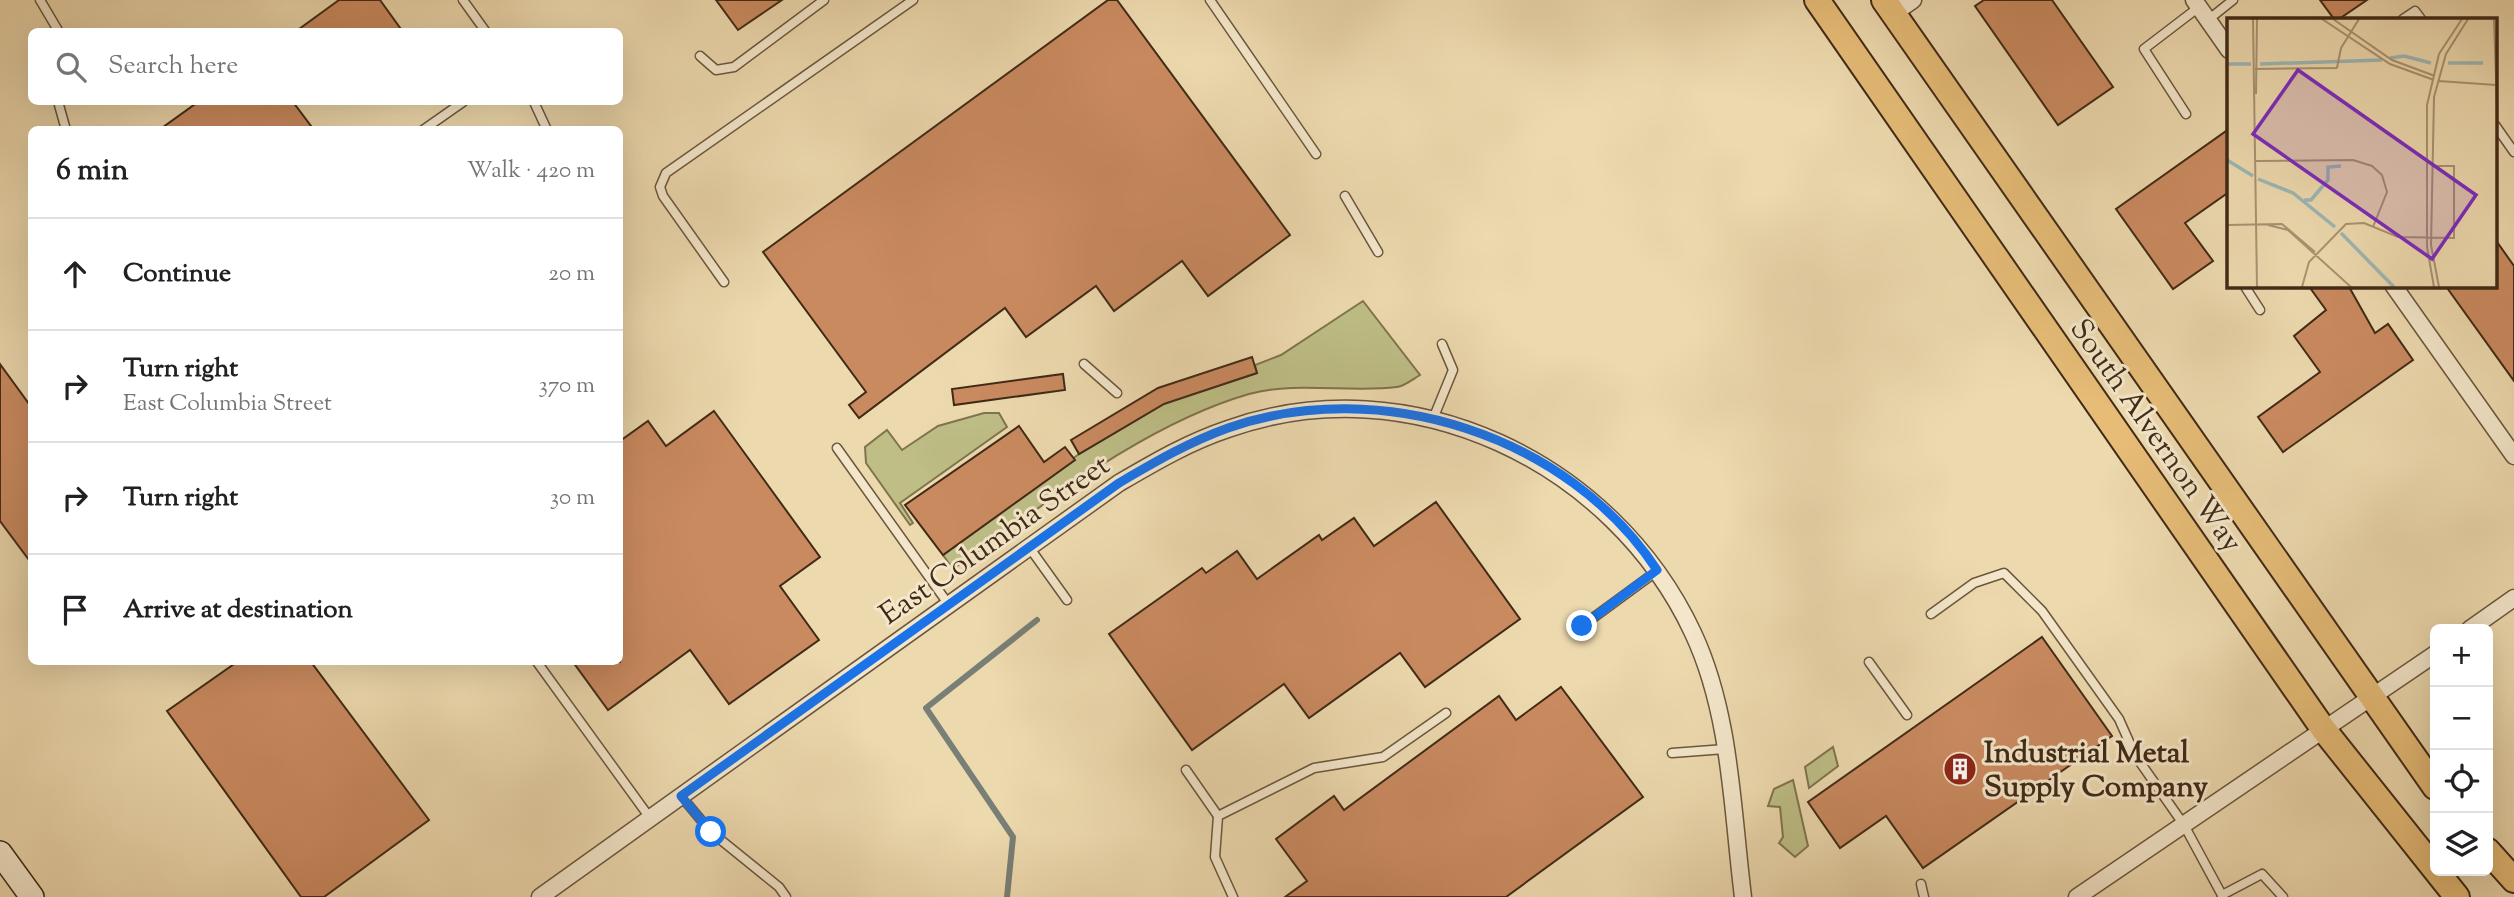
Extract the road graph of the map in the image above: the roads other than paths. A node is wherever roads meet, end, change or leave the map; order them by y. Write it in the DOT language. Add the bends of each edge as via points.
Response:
graph roads {
  1 [pos="40,0"];
  2 [pos="463,0"];
  3 [pos="824,0"];
  4 [pos="914,0"];
  5 [pos="1210,0"];
  6 [pos="1817,0"];
  7 [pos="2233,0"];
  8 [pos="1896,5"];
  9 [pos="2200,9"];
  10 [pos="2404,18"];
  11 [pos="2420,18"];
  12 [pos="57,28"];
  13 [pos="483,28"];
  14 [pos="2227,47"];
  15 [pos="700,56"];
  16 [pos="61,105"];
  17 [pos="459,105"];
  18 [pos="535,105"];
  19 [pos="2186,114"];
  20 [pos="65,126"];
  21 [pos="429,126"];
  22 [pos="545,126"];
  23 [pos="2496,126"];
  24 [pos="2514,152"];
  25 [pos="1316,154"];
  26 [pos="1345,196"];
  27 [pos="1378,252"];
  28 [pos="724,282"];
  29 [pos="2246,287"];
  30 [pos="2394,287"];
  31 [pos="2260,310"];
  32 [pos="1442,344"];
  33 [pos="1084,364"];
  34 [pos="1116,393"];
  35 [pos="1433,419"];
  36 [pos="837,448"];
  37 [pos="2514,456"];
  38 [pos="1029,548"];
  39 [pos="1657,570"];
  40 [pos="2514,598"];
  41 [pos="1067,600"];
  42 [pos="949,605"];
  43 [pos="1931,614"];
  44 [pos="2477,624"];
  45 [pos="1582,626"];
  46 [pos="2430,658"];
  47 [pos="1869,662"];
  48 [pos="539,665"];
  49 [pos="2371,699"];
  50 [pos="1446,713"];
  51 [pos="1907,715"];
  52 [pos="2324,730"];
  53 [pos="1725,749"];
  54 [pos="1672,753"];
  55 [pos="1186,770"];
  56 [pos="2430,780"];
  57 [pos="681,796"];
  58 [pos="1218,816"];
  59 [pos="650,818"];
  60 [pos="2183,825"];
  61 [pos="0,853"];
  62 [pos="2493,856"];
  63 [pos="2514,880"];
  64 [pos="1920,884"];
  65 [pos="2222,896"];
  66 [pos="32,897"];
  67 [pos="540,897"];
  68 [pos="786,897"];
  69 [pos="1233,897"];
  70 [pos="1743,897"];
  71 [pos="1923,897"];
  72 [pos="2077,897"];
  73 [pos="2283,897"];
  74 [pos="2457,897"];
  1 -- 12 [label="lane"];
  2 -- 13 [label="lane"];
  3 -- 15 [label="lane" via="734,67 716,69"];
  4 -- 28 [label="lane" via="666,173 660,187 663,196"];
  5 -- 25 [label="lane"];
  6 -- 52 [label="main road, South Alvernon Way"];
  7 -- 9 [label="lane"];
  8 -- 49 [label="main road, South Alvernon Way"];
  9 -- 14 [label="street"];
  9 -- 19 [label="lane" via="2144,49"];
  10 -- 11 [label="lane" via="2415,11"];
  16 -- 20 [label="lane"];
  17 -- 21 [label="lane"];
  18 -- 22 [label="lane"];
  23 -- 24 [label="lane"];
  26 -- 27 [label="lane"];
  29 -- 31 [label="lane"];
  30 -- 37 [label="street"];
  32 -- 35 [label="lane" via="1453,370"];
  33 -- 34 [label="lane"];
  35 -- 38 [label="street, East Columbia Street" via="1383,410 1336,409 1230,428 1161,458 1119,483"];
  35 -- 39 [label="street, East Columbia Street" via="1489,436 1544,465 1608,513"];
  36 -- 42 [label="lane"];
  38 -- 41 [label="lane"];
  38 -- 42 [label="street, East Columbia Street"];
  39 -- 45 [label="lane"];
  39 -- 53 [label="street, East Columbia Street" via="1693,633 1718,706"];
  40 -- 44 [label="street"];
  42 -- 57 [label="street, East Columbia Street"];
  43 -- 60 [label="lane" via="1974,583 2004,573 2042,611 2119,719 2135,755"];
  46 -- 49 [label="street"];
  47 -- 51 [label="lane"];
  48 -- 59 [label="lane"];
  49 -- 52 [label="street"];
  49 -- 56 [label="main road, South Alvernon Way"];
  50 -- 58 [label="lane" via="1383,757 1314,768"];
  52 -- 60 [label="street"];
  52 -- 74 [label="main road, South Alvernon Way"];
  53 -- 54 [label="lane"];
  53 -- 70 [label="street, East Columbia Street"];
  55 -- 58 [label="lane"];
  57 -- 59 [label="street, East Columbia Street"];
  57 -- 68 [label="lane" via="711,832"];
  58 -- 69 [label="lane" via="1215,857"];
  59 -- 67 [label="street, East Columbia Street"];
  60 -- 65 [label="lane"];
  60 -- 72 [label="street"];
  61 -- 66 [label="main road"];
  62 -- 63 [label="main road"];
  64 -- 71 [label="lane"];
  65 -- 73 [label="lane" via="2262,874"];
}
